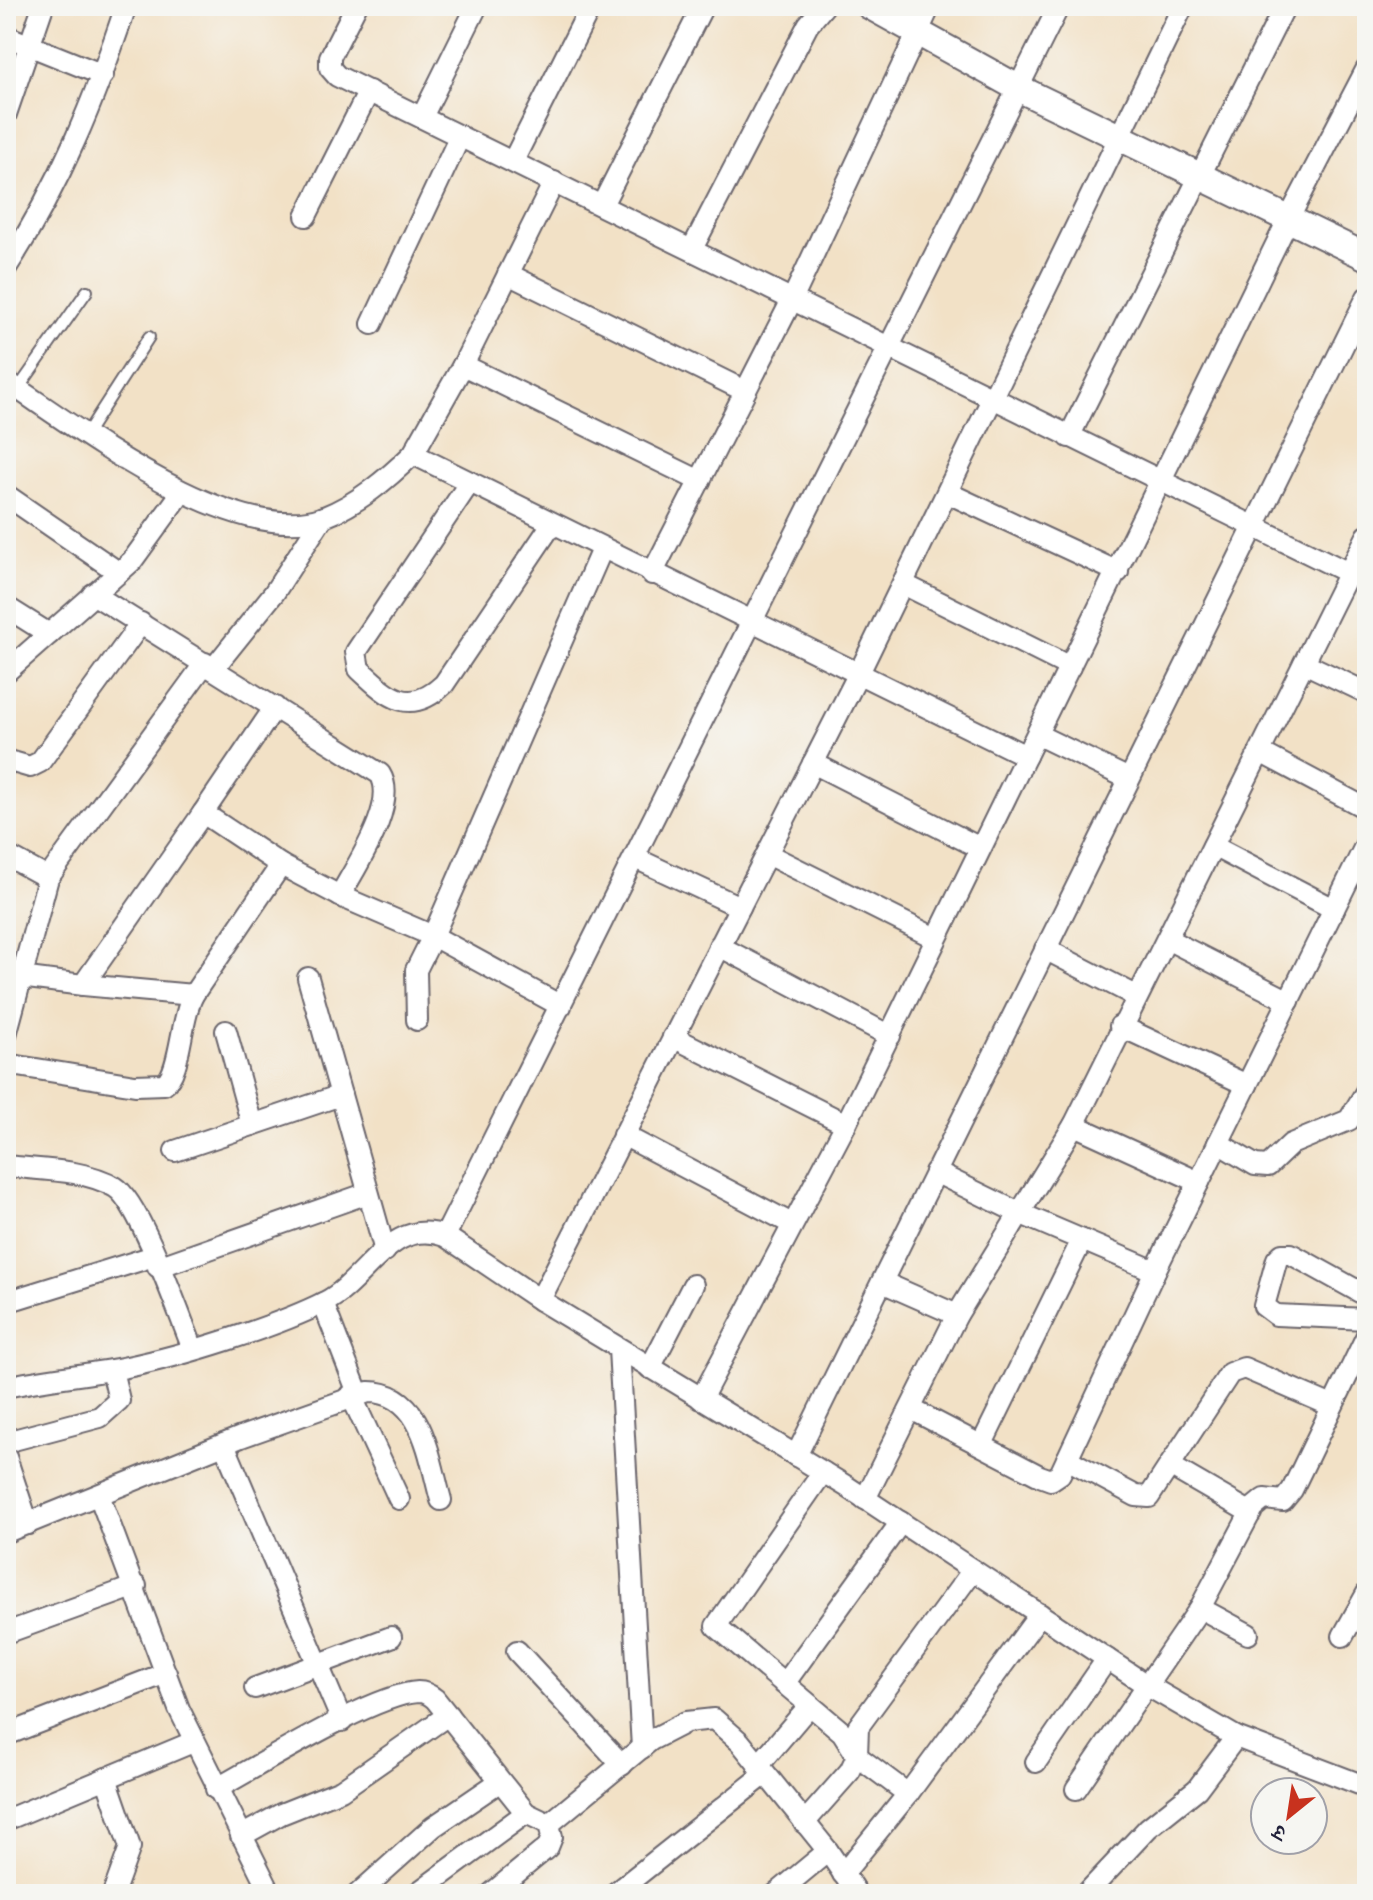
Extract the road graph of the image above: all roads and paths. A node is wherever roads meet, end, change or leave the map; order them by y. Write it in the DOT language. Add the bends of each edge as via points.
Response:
graph roads {
  1 [pos="43,6"];
  2 [pos="126,6"];
  3 [pos="356,6"];
  4 [pos="477,6"];
  5 [pos="591,6"];
  6 [pos="703,6"];
  7 [pos="824,6"];
  8 [pos="870,6"];
  9 [pos="930,6"];
  10 [pos="1059,6"];
  11 [pos="1183,6"];
  12 [pos="1283,10"];
  13 [pos="917,30"];
  14 [pos="6,36"];
  15 [pos="29,45"];
  16 [pos="1366,70"];
  17 [pos="103,75"];
  18 [pos="1020,89"];
  19 [pos="369,91"];
  20 [pos="6,114"];
  21 [pos="422,117"];
  22 [pos="460,136"];
  23 [pos="1119,137"];
  24 [pos="513,161"];
  25 [pos="1198,175"];
  26 [pos="554,182"];
  27 [pos="602,205"];
  28 [pos="306,216"];
  29 [pos="1289,218"];
  30 [pos="692,249"];
  31 [pos="1367,257"];
  32 [pos="6,268"];
  33 [pos="508,274"];
  34 [pos="87,291"];
  35 [pos="1367,297"];
  36 [pos="793,298"];
  37 [pos="372,324"];
  38 [pos="149,337"];
  39 [pos="891,348"];
  40 [pos="463,365"];
  41 [pos="12,385"];
  42 [pos="745,391"];
  43 [pos="994,399"];
  44 [pos="87,433"];
  45 [pos="1069,437"];
  46 [pos="413,454"];
  47 [pos="700,481"];
  48 [pos="470,482"];
  49 [pos="1162,482"];
  50 [pos="182,492"];
  51 [pos="948,493"];
  52 [pos="6,495"];
  53 [pos="323,517"];
  54 [pos="552,524"];
  55 [pos="1252,527"];
  56 [pos="1367,536"];
  57 [pos="602,549"];
  58 [pos="118,572"];
  59 [pos="1118,572"];
  60 [pos="652,574"];
  61 [pos="1358,578"];
  62 [pos="903,584"];
  63 [pos="93,594"];
  64 [pos="6,607"];
  65 [pos="141,623"];
  66 [pos="751,623"];
  67 [pos="49,634"];
  68 [pos="1304,663"];
  69 [pos="209,666"];
  70 [pos="1070,667"];
  71 [pos="6,672"];
  72 [pos="858,675"];
  73 [pos="1367,693"];
  74 [pos="275,707"];
  75 [pos="1038,735"];
  76 [pos="1260,752"];
  77 [pos="1026,756"];
  78 [pos="6,760"];
  79 [pos="813,763"];
  80 [pos="1129,779"];
  81 [pos="1367,809"];
  82 [pos="203,813"];
  83 [pos="1367,842"];
  84 [pos="1213,846"];
  85 [pos="980,848"];
  86 [pos="767,854"];
  87 [pos="6,855"];
  88 [pos="635,858"];
  89 [pos="281,865"];
  90 [pos="1360,873"];
  91 [pos="48,878"];
  92 [pos="340,896"];
  93 [pos="740,907"];
  94 [pos="1334,909"];
  95 [pos="433,936"];
  96 [pos="935,938"];
  97 [pos="1167,939"];
  98 [pos="719,946"];
  99 [pos="1045,949"];
  100 [pos="20,977"];
  101 [pos="308,978"];
  102 [pos="83,985"];
  103 [pos="193,995"];
  104 [pos="1136,996"];
  105 [pos="1289,1001"];
  106 [pos="561,1006"];
  107 [pos="417,1020"];
  108 [pos="1120,1026"];
  109 [pos="226,1031"];
  110 [pos="6,1035"];
  111 [pos="890,1036"];
  112 [pos="673,1037"];
  113 [pos="6,1064"];
  114 [pos="1247,1085"];
  115 [pos="1367,1090"];
  116 [pos="341,1095"];
  117 [pos="846,1124"];
  118 [pos="252,1125"];
  119 [pos="1074,1125"];
  120 [pos="623,1135"];
  121 [pos="1218,1143"];
  122 [pos="175,1151"];
  123 [pos="6,1166"];
  124 [pos="935,1172"];
  125 [pos="1199,1182"];
  126 [pos="368,1193"];
  127 [pos="1019,1213"];
  128 [pos="792,1224"];
  129 [pos="445,1236"];
  130 [pos="1082,1240"];
  131 [pos="385,1251"];
  132 [pos="156,1261"];
  133 [pos="1155,1271"];
  134 [pos="882,1282"];
  135 [pos="693,1285"];
  136 [pos="1367,1296"];
  137 [pos="540,1300"];
  138 [pos="6,1302"];
  139 [pos="323,1303"];
  140 [pos="957,1315"];
  141 [pos="1367,1319"];
  142 [pos="1367,1335"];
  143 [pos="193,1349"];
  144 [pos="619,1349"];
  145 [pos="650,1368"];
  146 [pos="112,1370"];
  147 [pos="6,1387"];
  148 [pos="354,1394"];
  149 [pos="701,1399"];
  150 [pos="1332,1406"];
  151 [pos="911,1409"];
  152 [pos="6,1442"];
  153 [pos="224,1444"];
  154 [pos="982,1444"];
  155 [pos="796,1456"];
  156 [pos="6,1457"];
  157 [pos="1067,1459"];
  158 [pos="1170,1466"];
  159 [pos="823,1472"];
  160 [pos="99,1495"];
  161 [pos="399,1499"];
  162 [pos="865,1499"];
  163 [pos="441,1500"];
  164 [pos="1251,1513"];
  165 [pos="901,1522"];
  166 [pos="28,1524"];
  167 [pos="6,1532"];
  168 [pos="973,1570"];
  169 [pos="136,1586"];
  170 [pos="1367,1593"];
  171 [pos="1200,1608"];
  172 [pos="1040,1614"];
  173 [pos="6,1633"];
  174 [pos="1248,1634"];
  175 [pos="1343,1636"];
  176 [pos="391,1637"];
  177 [pos="517,1651"];
  178 [pos="1107,1659"];
  179 [pos="319,1663"];
  180 [pos="166,1673"];
  181 [pos="784,1684"];
  182 [pos="1148,1686"];
  183 [pos="255,1688"];
  184 [pos="809,1706"];
  185 [pos="448,1715"];
  186 [pos="342,1721"];
  187 [pos="6,1735"];
  188 [pos="1236,1737"];
  189 [pos="193,1742"];
  190 [pos="642,1748"];
  191 [pos="857,1756"];
  192 [pos="1036,1762"];
  193 [pos="622,1765"];
  194 [pos="761,1771"];
  195 [pos="106,1778"];
  196 [pos="499,1782"];
  197 [pos="1367,1787"];
  198 [pos="216,1789"];
  199 [pos="1076,1789"];
  200 [pos="908,1794"];
  201 [pos="526,1813"];
  202 [pos="6,1820"];
  203 [pos="804,1823"];
  204 [pos="549,1824"];
  205 [pos="241,1836"];
  206 [pos="828,1851"];
  207 [pos="843,1874"];
  208 [pos="113,1894"];
  209 [pos="271,1894"];
  210 [pos="358,1894"];
  211 [pos="416,1894"];
  212 [pos="491,1894"];
  213 [pos="614,1894"];
  214 [pos="776,1894"];
  215 [pos="857,1894"];
  216 [pos="1086,1894"];
  1 -- 15 [label="street"];
  2 -- 17 [label="street"];
  3 -- 19 [label="street" via="330,57 330,68"];
  4 -- 21 [label="street"];
  5 -- 24 [label="street"];
  6 -- 27 [label="street"];
  7 -- 30 [label="street" via="808,25"];
  8 -- 13 [label="street"];
  9 -- 13 [label="street"];
  10 -- 18 [label="street"];
  11 -- 23 [label="street"];
  12 -- 25 [label="street"];
  13 -- 18 [label="street"];
  13 -- 36 [label="street"];
  14 -- 15 [label="street"];
  15 -- 17 [label="street"];
  15 -- 20 [label="street"];
  16 -- 29 [label="street"];
  17 -- 32 [label="street" via="56,187"];
  18 -- 23 [label="street"];
  18 -- 39 [label="street"];
  19 -- 21 [label="street"];
  19 -- 28 [label="street"];
  21 -- 22 [label="street"];
  22 -- 24 [label="street"];
  22 -- 37 [label="street"];
  23 -- 25 [label="street"];
  23 -- 43 [label="street"];
  24 -- 26 [label="street"];
  25 -- 29 [label="street"];
  25 -- 45 [label="street"];
  26 -- 27 [label="street"];
  26 -- 33 [label="street"];
  27 -- 30 [label="street"];
  29 -- 31 [label="street"];
  29 -- 49 [label="street"];
  30 -- 36 [label="street"];
  33 -- 40 [label="street"];
  33 -- 42 [label="street"];
  34 -- 41 [label="lane"];
  35 -- 55 [label="street"];
  36 -- 39 [label="street"];
  36 -- 42 [label="street"];
  38 -- 44 [label="lane"];
  39 -- 43 [label="street"];
  39 -- 66 [label="street"];
  40 -- 46 [label="street"];
  40 -- 47 [label="street"];
  41 -- 44 [label="street"];
  42 -- 47 [label="street"];
  43 -- 45 [label="street"];
  43 -- 51 [label="street"];
  44 -- 50 [label="street"];
  45 -- 49 [label="street"];
  46 -- 48 [label="street"];
  46 -- 53 [label="street" via="365,495"];
  47 -- 60 [label="street"];
  48 -- 54 [label="street"];
  48 -- 54 [label="street" via="356,652 359,669 402,702 421,702 444,684"];
  49 -- 55 [label="street"];
  49 -- 59 [label="street"];
  50 -- 53 [label="street" via="265,520"];
  50 -- 58 [label="street" via="146,546"];
  51 -- 59 [label="street"];
  51 -- 62 [label="street"];
  52 -- 58 [label="street"];
  53 -- 69 [label="street" via="274,593"];
  54 -- 57 [label="street"];
  55 -- 61 [label="street"];
  55 -- 80 [label="street"];
  56 -- 61 [label="street"];
  57 -- 60 [label="street"];
  57 -- 95 [label="street"];
  58 -- 63 [label="street"];
  59 -- 70 [label="street"];
  60 -- 66 [label="street"];
  61 -- 68 [label="street"];
  62 -- 70 [label="street"];
  62 -- 72 [label="street"];
  63 -- 65 [label="street"];
  63 -- 67 [label="street"];
  64 -- 67 [label="street"];
  65 -- 69 [label="street"];
  65 -- 78 [label="street" via="40,762 30,767"];
  66 -- 72 [label="street"];
  66 -- 88 [label="street"];
  67 -- 71 [label="street"];
  68 -- 73 [label="street"];
  68 -- 76 [label="street"];
  69 -- 74 [label="street"];
  69 -- 91 [label="street"];
  70 -- 75 [label="street"];
  72 -- 77 [label="street"];
  72 -- 79 [label="street"];
  74 -- 82 [label="street"];
  74 -- 92 [label="street" via="368,765 385,782 379,820"];
  75 -- 77 [label="street"];
  75 -- 80 [label="street"];
  76 -- 81 [label="street"];
  76 -- 84 [label="street"];
  77 -- 85 [label="street"];
  79 -- 85 [label="street"];
  79 -- 86 [label="street"];
  80 -- 99 [label="street"];
  82 -- 89 [label="street"];
  82 -- 102 [label="street"];
  83 -- 90 [label="street"];
  84 -- 94 [label="street"];
  84 -- 97 [label="street"];
  85 -- 96 [label="street"];
  86 -- 93 [label="street"];
  86 -- 96 [label="street"];
  87 -- 91 [label="street"];
  88 -- 93 [label="street"];
  88 -- 106 [label="street"];
  89 -- 92 [label="street"];
  89 -- 103 [label="street"];
  90 -- 94 [label="street"];
  91 -- 100 [label="street"];
  92 -- 95 [label="street"];
  93 -- 98 [label="street"];
  94 -- 105 [label="street"];
  95 -- 106 [label="street"];
  95 -- 107 [label="street" via="416,970"];
  96 -- 111 [label="street"];
  97 -- 104 [label="street"];
  97 -- 105 [label="street"];
  98 -- 111 [label="street"];
  98 -- 112 [label="street"];
  99 -- 104 [label="street"];
  99 -- 124 [label="street"];
  100 -- 102 [label="street"];
  100 -- 110 [label="street"];
  101 -- 116 [label="street"];
  102 -- 103 [label="street"];
  103 -- 113 [label="street" via="180,1028 175,1074 164,1084 135,1085"];
  104 -- 108 [label="street"];
  105 -- 114 [label="street"];
  106 -- 129 [label="street"];
  108 -- 114 [label="street"];
  108 -- 119 [label="street"];
  109 -- 118 [label="street"];
  111 -- 117 [label="street"];
  112 -- 117 [label="street"];
  112 -- 120 [label="street"];
  114 -- 121 [label="street"];
  115 -- 121 [label="street" via="1349,1120 1291,1144 1268,1166 1255,1165"];
  116 -- 118 [label="street"];
  116 -- 126 [label="street"];
  117 -- 128 [label="street"];
  118 -- 122 [label="street"];
  119 -- 125 [label="street"];
  119 -- 127 [label="street"];
  120 -- 128 [label="street"];
  120 -- 137 [label="street"];
  121 -- 125 [label="street"];
  123 -- 132 [label="street" via="81,1176 119,1189"];
  124 -- 127 [label="street"];
  124 -- 134 [label="street"];
  125 -- 133 [label="street"];
  126 -- 131 [label="street"];
  126 -- 132 [label="street"];
  127 -- 130 [label="street"];
  127 -- 140 [label="street"];
  128 -- 149 [label="street"];
  129 -- 131 [label="street" via="413,1232"];
  129 -- 137 [label="street"];
  130 -- 133 [label="street"];
  130 -- 154 [label="street"];
  131 -- 139 [label="street"];
  132 -- 138 [label="street"];
  132 -- 143 [label="street"];
  133 -- 157 [label="street"];
  134 -- 140 [label="street"];
  134 -- 155 [label="street"];
  135 -- 145 [label="street"];
  136 -- 141 [label="street" via="1282,1254 1264,1306 1276,1315"];
  137 -- 144 [label="street"];
  139 -- 143 [label="street"];
  139 -- 148 [label="street"];
  140 -- 151 [label="street"];
  142 -- 150 [label="street"];
  143 -- 146 [label="street"];
  144 -- 145 [label="street"];
  144 -- 190 [label="street"];
  145 -- 149 [label="street"];
  146 -- 147 [label="street"];
  146 -- 152 [label="street" via="119,1400 106,1413"];
  148 -- 153 [label="street"];
  148 -- 161 [label="street"];
  148 -- 163 [label="street" via="387,1393 407,1404 418,1423"];
  149 -- 155 [label="street"];
  150 -- 158 [label="street" via="1237,1369"];
  150 -- 164 [label="street" via="1287,1497 1276,1502 1264,1499"];
  151 -- 154 [label="street"];
  151 -- 162 [label="street"];
  153 -- 160 [label="street"];
  153 -- 179 [label="street"];
  154 -- 157 [label="street" via="1051,1480"];
  155 -- 159 [label="street"];
  156 -- 166 [label="street"];
  157 -- 158 [label="street" via="1144,1499"];
  158 -- 164 [label="street"];
  159 -- 162 [label="street"];
  159 -- 181 [label="street" via="716,1626"];
  160 -- 166 [label="street"];
  160 -- 169 [label="street"];
  162 -- 165 [label="street"];
  164 -- 171 [label="street"];
  165 -- 168 [label="street"];
  165 -- 181 [label="street"];
  166 -- 167 [label="street"];
  168 -- 172 [label="street"];
  168 -- 191 [label="street" via="858,1727"];
  169 -- 173 [label="street"];
  169 -- 180 [label="street"];
  170 -- 175 [label="street"];
  171 -- 174 [label="street"];
  171 -- 182 [label="street"];
  172 -- 178 [label="street"];
  172 -- 200 [label="street"];
  176 -- 179 [label="street"];
  177 -- 193 [label="street"];
  178 -- 182 [label="street"];
  178 -- 192 [label="street"];
  179 -- 183 [label="street"];
  179 -- 186 [label="street"];
  180 -- 187 [label="street"];
  180 -- 189 [label="street"];
  181 -- 184 [label="street"];
  182 -- 188 [label="street"];
  182 -- 199 [label="street"];
  184 -- 191 [label="street" via="842,1732"];
  184 -- 194 [label="street"];
  185 -- 186 [label="street" via="430,1695 416,1692"];
  185 -- 196 [label="street"];
  185 -- 205 [label="street" via="341,1790"];
  186 -- 198 [label="street"];
  188 -- 197 [label="street"];
  188 -- 216 [label="street" via="1197,1789 1148,1828"];
  189 -- 195 [label="street"];
  189 -- 198 [label="street"];
  190 -- 193 [label="street"];
  190 -- 194 [label="street" via="686,1722 704,1718 723,1724"];
  191 -- 200 [label="street"];
  191 -- 203 [label="street"];
  193 -- 204 [label="street"];
  194 -- 203 [label="street"];
  194 -- 213 [label="street"];
  195 -- 202 [label="street"];
  195 -- 208 [label="street" via="130,1847"];
  196 -- 201 [label="street"];
  196 -- 210 [label="street" via="433,1827"];
  198 -- 205 [label="street"];
  200 -- 207 [label="street"];
  201 -- 204 [label="street"];
  201 -- 211 [label="street"];
  203 -- 206 [label="street"];
  204 -- 212 [label="street" via="548,1847"];
  205 -- 209 [label="street"];
  206 -- 207 [label="street"];
  206 -- 214 [label="street"];
  207 -- 215 [label="street"];
}
